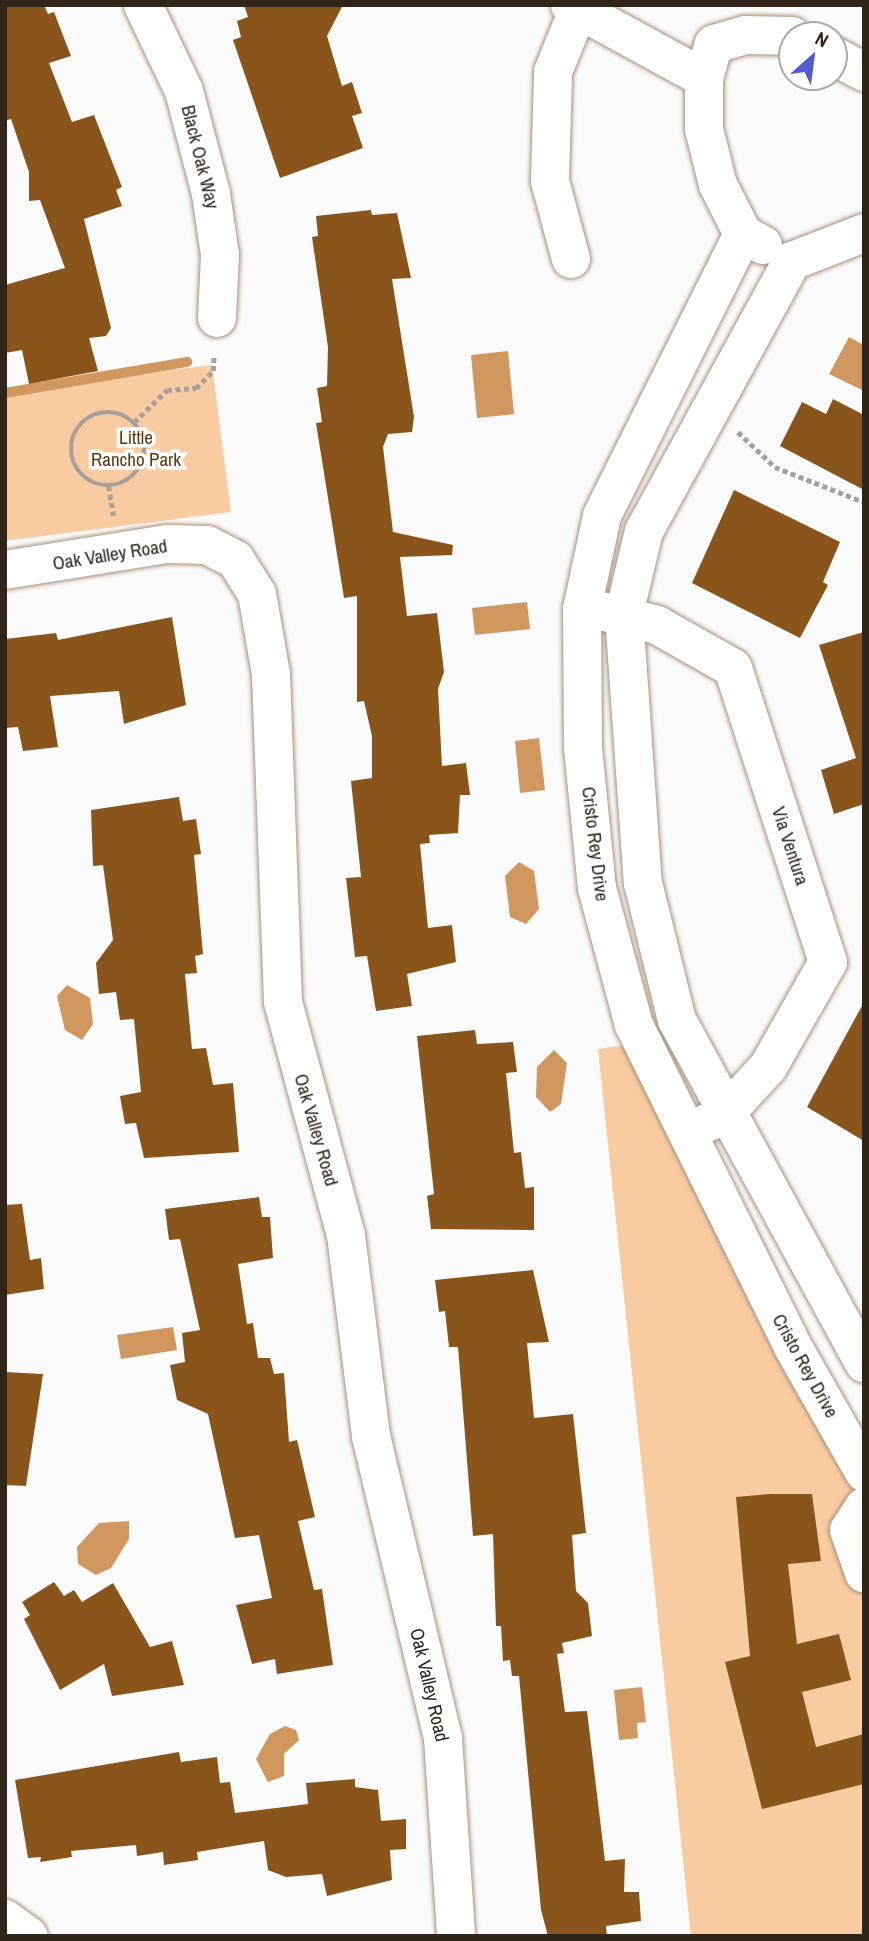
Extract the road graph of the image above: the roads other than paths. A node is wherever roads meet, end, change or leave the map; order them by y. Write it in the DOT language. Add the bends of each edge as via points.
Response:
graph roads {
  1 [pos="143,5"];
  2 [pos="574,8"];
  3 [pos="778,36"];
  4 [pos="848,63"];
  5 [pos="864,72"];
  6 [pos="704,78"];
  7 [pos="864,233"];
  8 [pos="743,234"];
  9 [pos="571,260"];
  10 [pos="792,261"];
  11 [pos="217,318"];
  12 [pos="5,570"];
  13 [pos="582,609"];
  14 [pos="624,614"];
  15 [pos="724,1115"];
  16 [pos="684,1134"];
  17 [pos="850,1308"];
  18 [pos="793,1347"];
  19 [pos="864,1363"];
  20 [pos="864,1472"];
  21 [pos="864,1507"];
  22 [pos="864,1573"];
  23 [pos="5,1919"];
  24 [pos="28,1936"];
  25 [pos="456,1936"];
  1 -- 11 [label="street, Black Oak Way" via="184,91 211,194 220,255"];
  2 -- 6 [label="street"];
  2 -- 9 [label="street" via="552,72 550,154 550,181"];
  3 -- 6 [label="street" via="745,35 714,44"];
  4 -- 5 [label="street"];
  6 -- 8 [label="street" via="704,129 718,185"];
  7 -- 10 [label="street"];
  8 -- 10 [label="street"];
  8 -- 13 [label="street, Cristo Rey Drive" via="602,516"];
  10 -- 14 [label="street" via="644,531"];
  12 -- 25 [label="street, Oak Valley Road" via="166,544 208,545 243,567 257,594 272,688 281,990 346,1235 371,1436 443,1738"];
  13 -- 14 [label="street, Via Ventura"];
  13 -- 16 [label="street, Cristo Rey Drive" via="583,748 597,888 634,1025"];
  14 -- 15 [label="street" via="643,883 677,1020"];
  14 -- 15 [label="street, Via Ventura" via="733,668 828,962 768,1067"];
  15 -- 16 [label="street, Via Ventura"];
  15 -- 17 [label="street"];
  16 -- 18 [label="street, Cristo Rey Drive"];
  17 -- 18 [label="street"];
  17 -- 19 [label="street"];
  18 -- 20 [label="street, Cristo Rey Drive"];
  21 -- 22 [label="street" via="849,1530"];
  23 -- 24 [label="street"];
}
